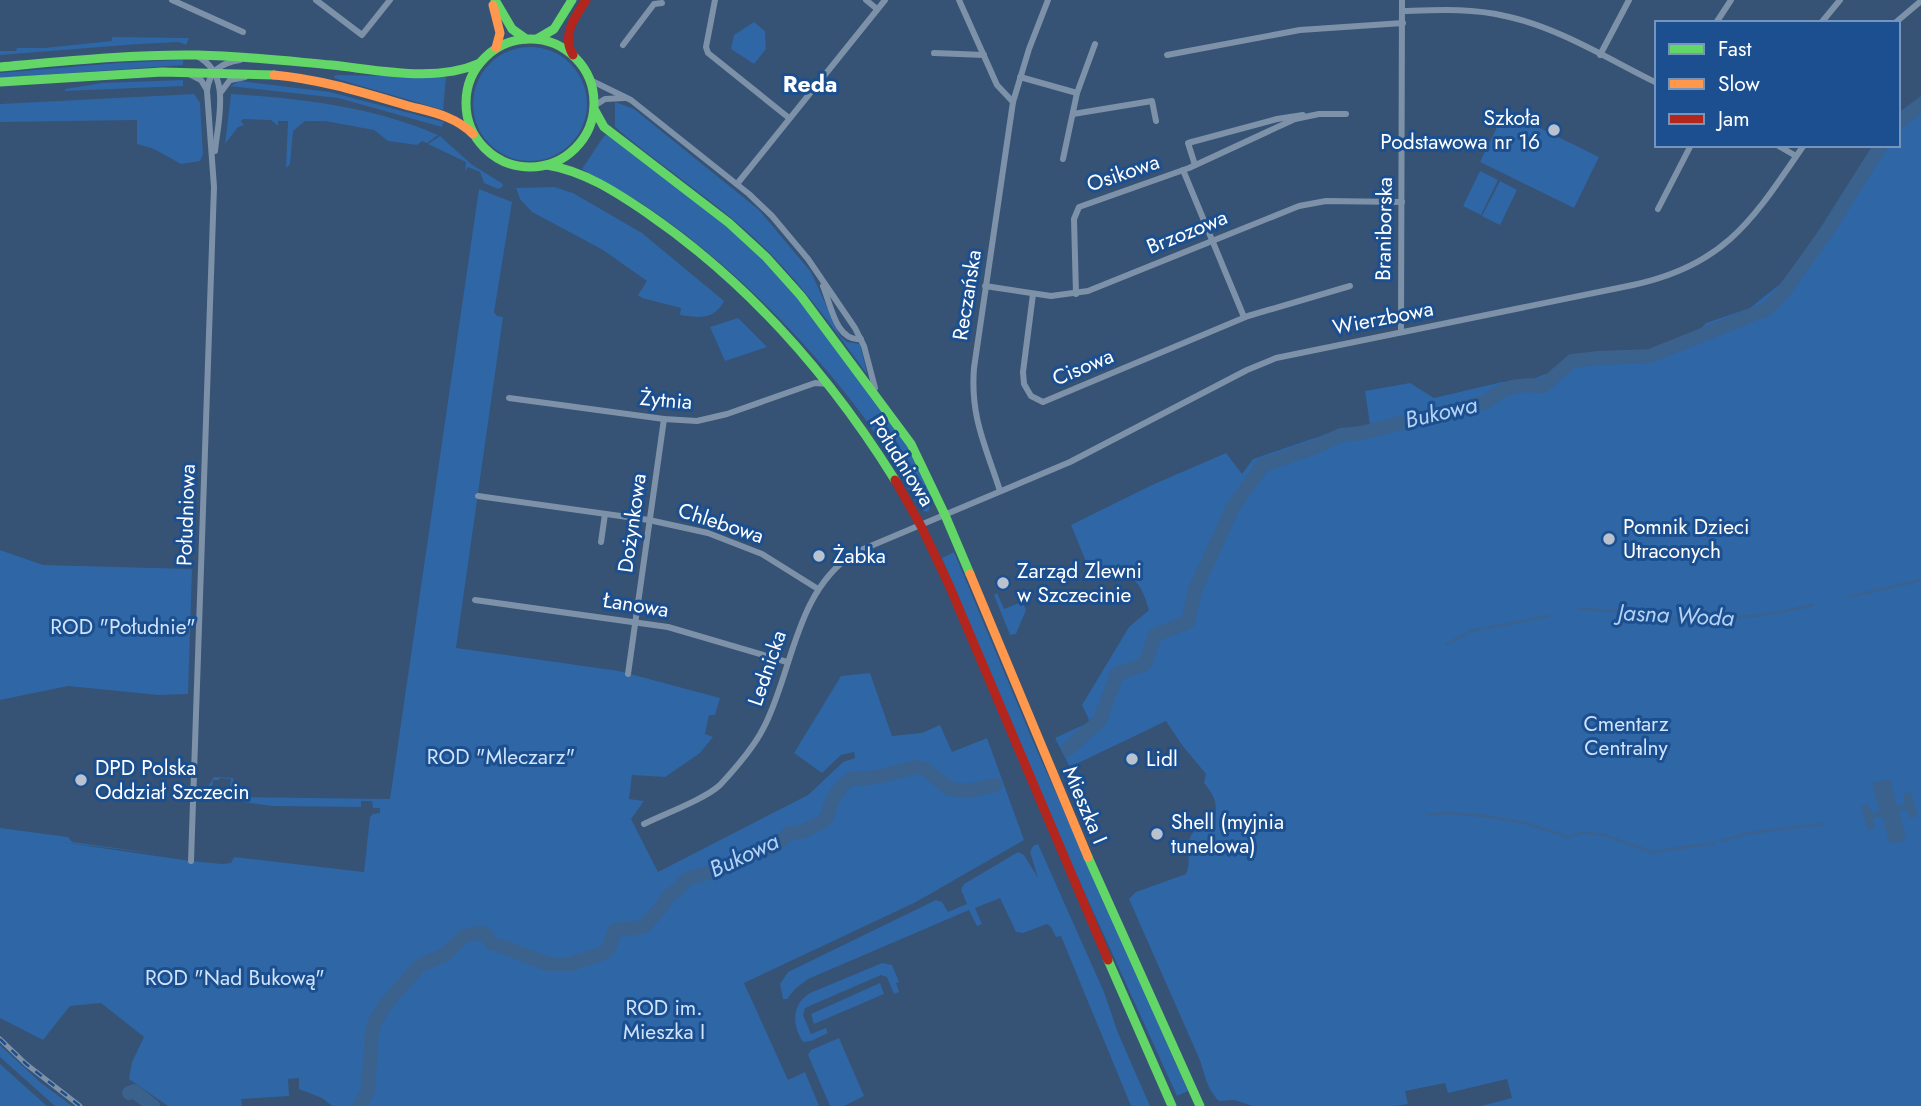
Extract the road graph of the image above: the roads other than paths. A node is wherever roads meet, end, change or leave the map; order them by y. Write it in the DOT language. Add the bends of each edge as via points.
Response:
graph roads {
  1 [pos="172,0"];
  2 [pos="316,0"];
  3 [pos="390,0"];
  4 [pos="493,0"];
  5 [pos="572,0"];
  6 [pos="586,0"];
  7 [pos="715,0"];
  8 [pos="866,0"];
  9 [pos="886,0"];
  10 [pos="958,0"];
  11 [pos="1048,0"];
  12 [pos="1402,0"];
  13 [pos="1629,0"];
  14 [pos="1731,0"];
  15 [pos="1840,0"];
  16 [pos="1921,1"];
  17 [pos="662,3"];
  18 [pos="877,9"];
  19 [pos="1403,11"];
  20 [pos="1717,21"];
  21 [pos="1823,21"];
  22 [pos="1897,21"];
  23 [pos="1403,23"];
  24 [pos="243,32"];
  25 [pos="526,39"];
  26 [pos="537,39"];
  27 [pos="1095,44"];
  28 [pos="623,45"];
  29 [pos="496,48"];
  30 [pos="934,53"];
  31 [pos="194,55"];
  32 [pos="573,55"];
  33 [pos="984,55"];
  34 [pos="1167,55"];
  35 [pos="1600,55"];
  36 [pos="260,58"];
  37 [pos="480,63"];
  38 [pos="0,68"];
  39 [pos="171,70"];
  40 [pos="215,71"];
  41 [pos="285,76"];
  42 [pos="1020,77"];
  43 [pos="590,80"];
  44 [pos="0,82"];
  45 [pos="1655,82"];
  46 [pos="207,91"];
  47 [pos="1077,93"];
  48 [pos="220,97"];
  49 [pos="631,100"];
  50 [pos="1013,102"];
  51 [pos="594,108"];
  52 [pos="1073,114"];
  53 [pos="1319,114"];
  54 [pos="1346,114"];
  55 [pos="789,118"];
  56 [pos="1156,121"];
  57 [pos="1259,124"];
  58 [pos="473,134"];
  59 [pos="1262,134"];
  60 [pos="1689,147"];
  61 [pos="1780,147"];
  62 [pos="1803,147"];
  63 [pos="1796,156"];
  64 [pos="1063,159"];
  65 [pos="547,165"];
  66 [pos="1195,165"];
  67 [pos="1183,170"];
  68 [pos="214,171"];
  69 [pos="737,184"];
  70 [pos="1402,202"];
  71 [pos="1658,209"];
  72 [pos="1212,241"];
  73 [pos="816,271"];
  74 [pos="985,286"];
  75 [pos="1350,286"];
  76 [pos="1033,294"];
  77 [pos="1076,294"];
  78 [pos="1244,317"];
  79 [pos="1401,332"];
  80 [pos="861,339"];
  81 [pos="816,366"];
  82 [pos="815,383"];
  83 [pos="831,385"];
  84 [pos="509,398"];
  85 [pos="886,408"];
  86 [pos="664,419"];
  87 [pos="1000,491"];
  88 [pos="478,496"];
  89 [pos="605,514"];
  90 [pos="945,515"];
  91 [pos="649,520"];
  92 [pos="920,524"];
  93 [pos="601,542"];
  94 [pos="818,589"];
  95 [pos="475,600"];
  96 [pos="636,622"];
  97 [pos="787,662"];
  98 [pos="628,674"];
  99 [pos="644,824"];
  100 [pos="191,861"];
  101 [pos="1172,1106"];
  102 [pos="1200,1106"];
  1 -- 24 [label="street"];
  2 -- 3 [label="street" via="362,35"];
  4 -- 25 [label="main road" via="512,29"];
  4 -- 29 [label="main road" via="500,29"];
  5 -- 26 [label="main road" via="556,27"];
  6 -- 32 [label="main road" via="567,37"];
  7 -- 55 [label="street" via="706,50"];
  8 -- 18 [label="street"];
  9 -- 18 [label="street"];
  10 -- 33 [label="street"];
  11 -- 42 [label="street, Reczańska"];
  12 -- 19 [label="street, Braniborska"];
  13 -- 35 [label="street"];
  14 -- 20 [label="street"];
  15 -- 21 [label="street"];
  16 -- 22 [label="street"];
  17 -- 28 [label="street" via="654,4"];
  18 -- 55 [label="street"];
  19 -- 23 [label="street, Braniborska"];
  19 -- 35 [label="street" via="1465,10 1506,16"];
  23 -- 34 [label="street" via="1300,30"];
  23 -- 70 [label="street, Braniborska"];
  25 -- 26 [label="main road"];
  25 -- 29 [label="main road"];
  26 -- 32 [label="main road"];
  27 -- 47 [label="street"];
  29 -- 37 [label="main road"];
  30 -- 33 [label="street"];
  31 -- 36 [label="main road"];
  31 -- 38 [label="main road"];
  31 -- 40 [label="street"];
  32 -- 43 [label="main road"];
  33 -- 50 [label="street" via="997,85"];
  35 -- 45 [label="street"];
  36 -- 37 [label="main road" via="404,71 455,71"];
  36 -- 40 [label="street" via="228,63"];
  37 -- 58 [label="main road" via="466,97"];
  39 -- 40 [label="main road"];
  39 -- 44 [label="main road"];
  39 -- 46 [label="street" via="196,76"];
  40 -- 41 [label="main road"];
  40 -- 46 [label="street, Południowa"];
  40 -- 48 [label="street, Południowa"];
  41 -- 48 [label="street" via="237,77 225,84"];
  41 -- 58 [label="main road" via="364,92 457,121"];
  42 -- 47 [label="street"];
  42 -- 50 [label="street, Reczańska"];
  43 -- 49 [label="street"];
  43 -- 51 [label="main road"];
  46 -- 68 [label="street, Południowa"];
  47 -- 52 [label="street"];
  48 -- 68 [label="street, Południowa"];
  49 -- 51 [label="street" via="609,98"];
  49 -- 69 [label="street"];
  50 -- 74 [label="street, Reczańska"];
  51 -- 65 [label="main road" via="590,127 578,146"];
  51 -- 85 [label="main road, Południowa" via="604,127 712,209 766,257"];
  52 -- 56 [label="street" via="1152,101"];
  52 -- 64 [label="street"];
  53 -- 54 [label="street, Osikowa"];
  53 -- 57 [label="street, Osikowa"];
  53 -- 59 [label="street, Osikowa"];
  55 -- 69 [label="street"];
  57 -- 59 [label="street"];
  57 -- 66 [label="street, Osikowa" via="1188,143"];
  58 -- 65 [label="main road" via="487,151 505,162"];
  59 -- 66 [label="street, Osikowa"];
  60 -- 71 [label="street"];
  61 -- 63 [label="street"];
  62 -- 63 [label="street, Wierzbowa"];
  63 -- 79 [label="street, Wierzbowa" via="1742,230 1684,270 1633,285"];
  65 -- 81 [label="main road, Południowa" via="576,172 667,227 732,281"];
  66 -- 67 [label="street, Osikowa"];
  67 -- 72 [label="street, Osikowa"];
  67 -- 77 [label="street, Osikowa" via="1076,211"];
  68 -- 100 [label="street, Południowa"];
  69 -- 73 [label="street" via="772,216"];
  70 -- 72 [label="street, Brzozowa" via="1307,204"];
  70 -- 79 [label="street, Braniborska"];
  72 -- 77 [label="street, Brzozowa"];
  72 -- 78 [label="street"];
  73 -- 80 [label="street"];
  73 -- 80 [label="street" via="843,334"];
  74 -- 76 [label="street, Brzozowa"];
  74 -- 87 [label="street, Reczańska" via="973,396 978,428"];
  75 -- 78 [label="street, Cisowa"];
  76 -- 77 [label="street, Brzozowa"];
  76 -- 78 [label="street, Cisowa" via="1023,372 1027,390 1039,401 1053,400"];
  79 -- 87 [label="street, Wierzbowa" via="1291,354 1253,367 1070,462"];
  80 -- 85 [label="street" via="874,386"];
  81 -- 82 [label="street"];
  81 -- 83 [label="main road, Południowa"];
  82 -- 83 [label="street, Żytnia"];
  82 -- 86 [label="street, Żytnia" via="716,417"];
  83 -- 92 [label="main road, Południowa"];
  84 -- 86 [label="street, Żytnia"];
  85 -- 90 [label="main road, Południowa" via="915,451"];
  86 -- 91 [label="street, Dożynkowa"];
  87 -- 90 [label="street, Wierzbowa"];
  88 -- 89 [label="street, Chlebowa"];
  89 -- 91 [label="street, Chlebowa"];
  89 -- 93 [label="street"];
  90 -- 92 [label="street, Południowa"];
  90 -- 102 [label="main road, Mieszka I" via="1070,816"];
  91 -- 94 [label="street, Chlebowa" via="739,544"];
  91 -- 96 [label="street, Dożynkowa"];
  92 -- 94 [label="street, Lednicka" via="854,553"];
  92 -- 101 [label="main road, Mieszka I"];
  94 -- 97 [label="street, Lednicka"];
  95 -- 96 [label="street, Łanowa"];
  96 -- 97 [label="street, Łanowa" via="677,629"];
  96 -- 98 [label="street, Dożynkowa"];
  97 -- 99 [label="street, Lednicka" via="762,732 719,785"];
}
